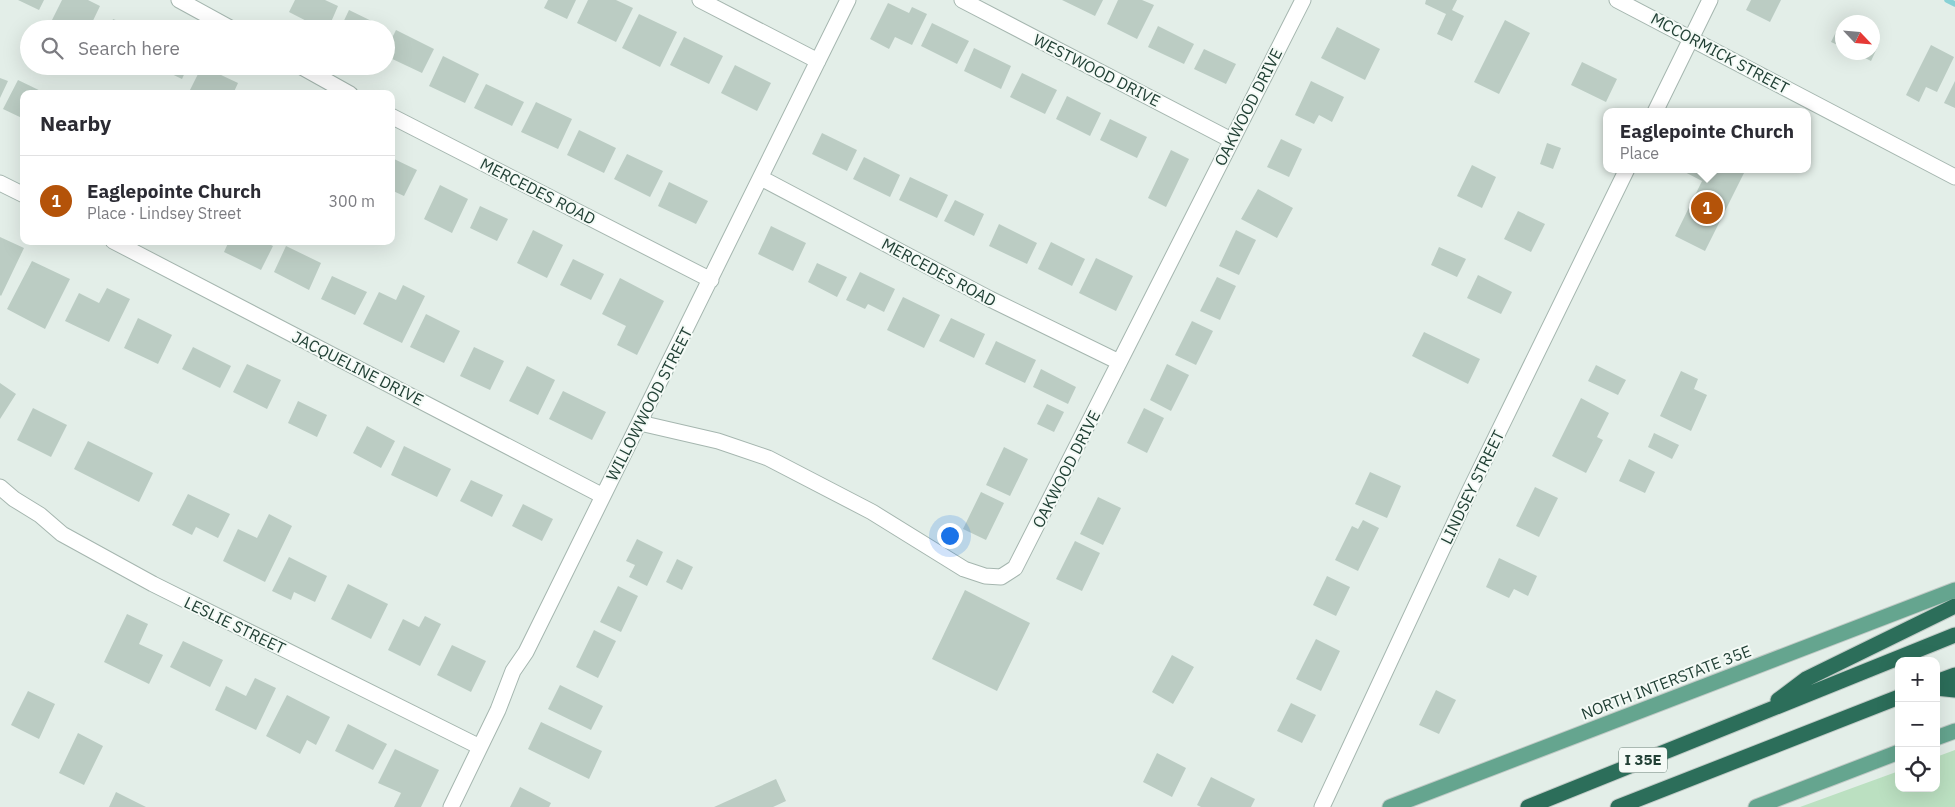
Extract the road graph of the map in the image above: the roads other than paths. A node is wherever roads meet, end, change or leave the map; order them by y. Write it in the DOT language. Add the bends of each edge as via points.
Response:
graph roads {
  1 [pos="179,0"];
  2 [pos="700,0"];
  3 [pos="848,0"];
  4 [pos="962,0"];
  5 [pos="1303,0"];
  6 [pos="1617,0"];
  7 [pos="1710,0"];
  8 [pos="216,20"];
  9 [pos="1691,39"];
  10 [pos="818,61"];
  11 [pos="316,75"];
  12 [pos="343,90"];
  13 [pos="1657,108"];
  14 [pos="395,118"];
  15 [pos="1231,140"];
  16 [pos="1625,173"];
  17 [pos="1955,177"];
  18 [pos="760,178"];
  19 [pos="0,183"];
  20 [pos="20,193"];
  21 [pos="121,245"];
  22 [pos="711,280"];
  23 [pos="1119,362"];
  24 [pos="640,424"];
  25 [pos="0,487"];
  26 [pos="604,496"];
  27 [pos="1955,590"];
  28 [pos="1955,606"];
  29 [pos="1955,635"];
  30 [pos="1955,675"];
  31 [pos="1940,681"];
  32 [pos="1940,688"];
  33 [pos="1955,690"];
  34 [pos="1895,699"];
  35 [pos="1758,714"];
  36 [pos="1955,731"];
  37 [pos="1940,737"];
  38 [pos="480,746"];
  39 [pos="1895,754"];
  40 [pos="451,807"];
  41 [pos="1322,807"];
  42 [pos="1390,807"];
  43 [pos="1528,807"];
  44 [pos="1618,807"];
  45 [pos="1756,807"];
  1 -- 8 [label="street"];
  2 -- 10 [label="street"];
  3 -- 10 [label="street, WILLOWWOOD STREET"];
  4 -- 15 [label="street, WESTWOOD DRIVE"];
  5 -- 15 [label="street, OAKWOOD DRIVE"];
  6 -- 9 [label="street, MCCORMICK STREET"];
  7 -- 9 [label="street"];
  9 -- 13 [label="street"];
  9 -- 17 [label="street, MCCORMICK STREET"];
  10 -- 18 [label="street, WILLOWWOOD STREET"];
  11 -- 12 [label="street"];
  14 -- 22 [label="street, MERCEDES ROAD"];
  15 -- 23 [label="street, OAKWOOD DRIVE"];
  16 -- 41 [label="street, LINDSEY STREET" via="1468,494"];
  18 -- 22 [label="street, WILLOWWOOD STREET"];
  18 -- 23 [label="street, MERCEDES ROAD" via="990,299"];
  19 -- 20 [label="street"];
  21 -- 26 [label="street, JACQUELINE DRIVE"];
  22 -- 24 [label="street, WILLOWWOOD STREET"];
  23 -- 24 [label="street, OAKWOOD DRIVE" via="1015,568 1002,577 985,576 964,569 872,512 768,458 718,441"];
  24 -- 26 [label="street, WILLOWWOOD STREET"];
  25 -- 38 [label="street, LESLIE STREET" via="62,534 152,584"];
  26 -- 38 [label="street, WILLOWWOOD STREET" via="526,652 513,671"];
  27 -- 42 [label="main road, NORTH INTERSTATE 35E"];
  28 -- 35 [label="highway" via="1806,679"];
  29 -- 35 [label="highway, I 35E"];
  30 -- 31 [label="highway"];
  32 -- 33 [label="highway"];
  34 -- 44 [label="highway, I 35E"];
  35 -- 43 [label="highway, I 35E"];
  36 -- 37 [label="main road"];
  38 -- 40 [label="street, WILLOWWOOD STREET"];
  39 -- 45 [label="main road"];
}
